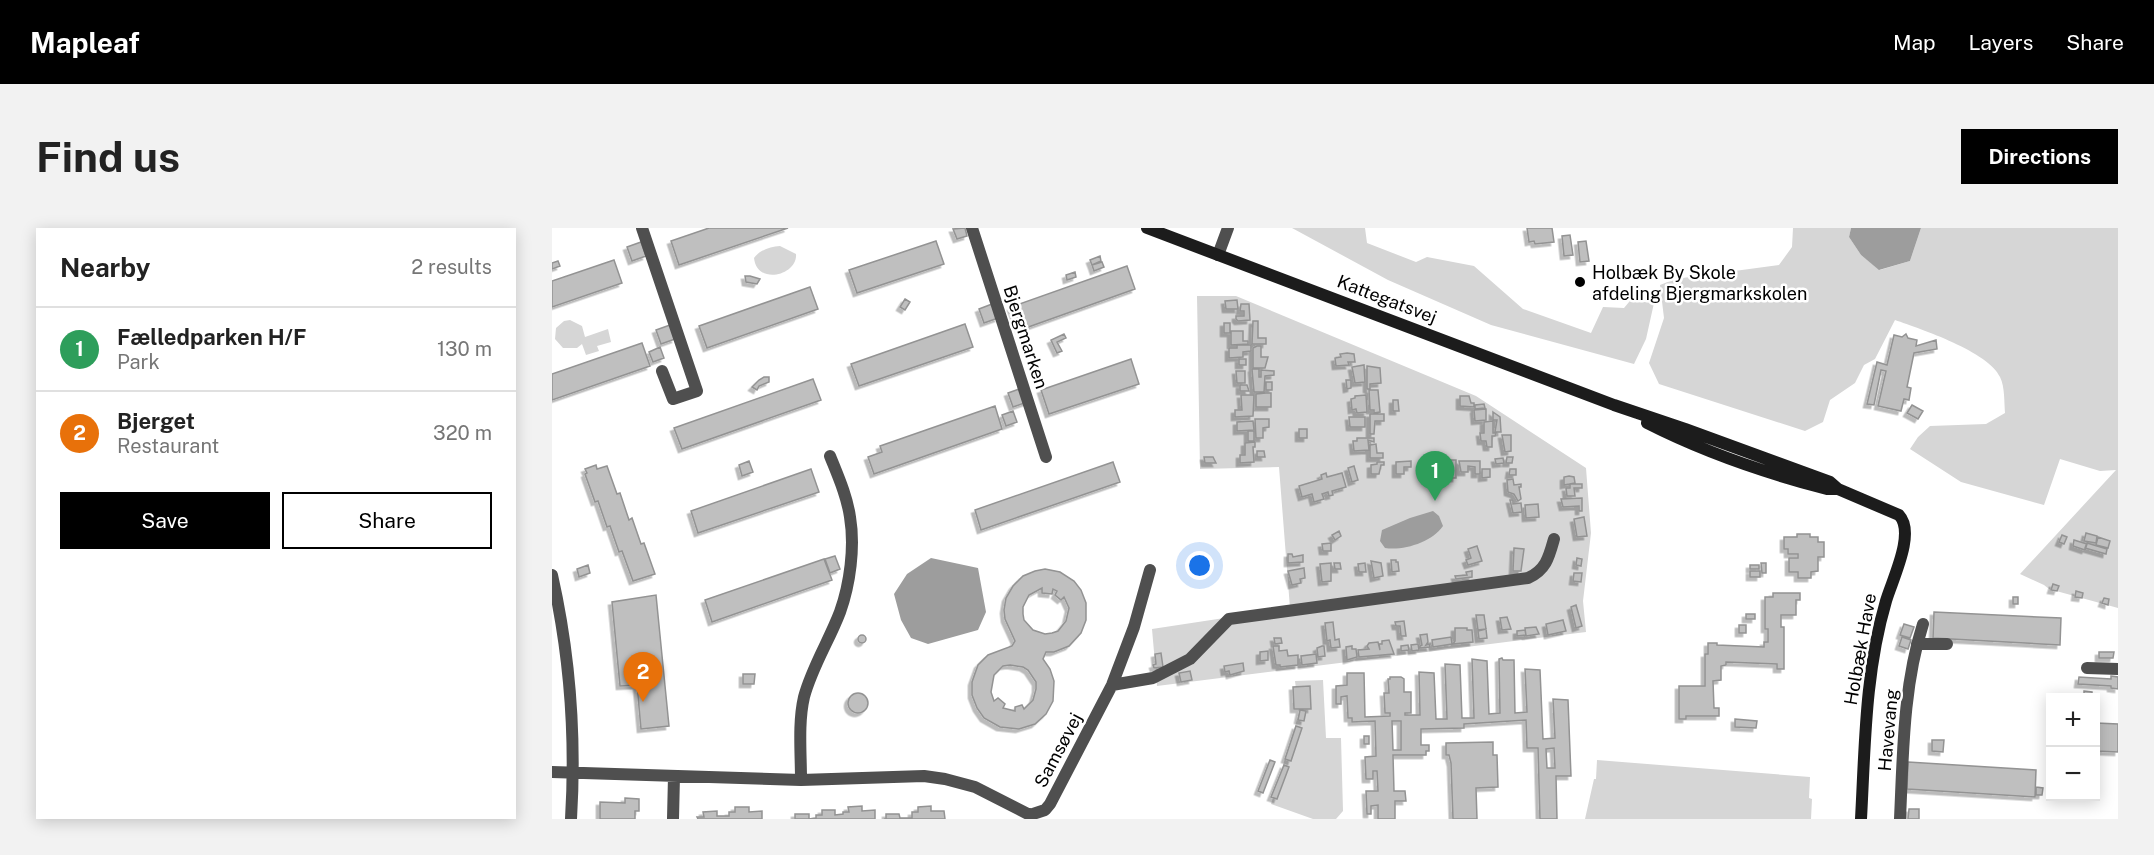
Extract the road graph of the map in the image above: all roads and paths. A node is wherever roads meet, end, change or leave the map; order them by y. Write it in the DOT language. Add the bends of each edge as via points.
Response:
graph roads {
  1 [pos="642,228"];
  2 [pos="972,228"];
  3 [pos="1147,228"];
  4 [pos="1228,228"];
  5 [pos="1218,255"];
  6 [pos="662,371"];
  7 [pos="1614,405"];
  8 [pos="830,456"];
  9 [pos="1046,457"];
  10 [pos="1838,489"];
  11 [pos="1905,524"];
  12 [pos="1554,539"];
  13 [pos="1150,570"];
  14 [pos="552,575"];
  15 [pos="554,591"];
  16 [pos="1923,624"];
  17 [pos="1917,644"];
  18 [pos="1947,644"];
  19 [pos="2087,668"];
  20 [pos="2118,669"];
  21 [pos="1112,685"];
  22 [pos="552,772"];
  23 [pos="573,773"];
  24 [pos="674,776"];
  25 [pos="801,780"];
  26 [pos="571,819"];
  27 [pos="673,819"];
  28 [pos="1861,819"];
  29 [pos="1900,819"];
  1 -- 6 [label="street" via="697,391 673,399"];
  2 -- 9 [label="street, Bjergmarken"];
  3 -- 5 [label="street, Kattegatsvej"];
  4 -- 5 [label="street"];
  5 -- 7 [label="street, Kattegatsvej"];
  7 -- 10 [label="street, Kattegatsvej" via="1819,477"];
  7 -- 10 [label="street, Kattegatsvej" via="1680,440 1763,472"];
  8 -- 25 [label="street" via="850,517 852,544 840,611 803,704"];
  10 -- 11 [label="street, Kattegatsvej" via="1896,512"];
  11 -- 28 [label="street, Holbæk Have" via="1905,539 1883,611 1870,678"];
  12 -- 21 [label="street" via="1545,566 1528,578 1228,619 1190,659 1153,678"];
  13 -- 21 [label="street, Samsøvej"];
  14 -- 15 [label="street"];
  15 -- 23 [label="street" via="570,682"];
  16 -- 17 [label="street, Havevang"];
  17 -- 18 [label="street"];
  17 -- 29 [label="street, Havevang"];
  19 -- 20 [label="street"];
  21 -- 25 [label="street, Samsøvej" via="1050,804 1036,814 1030,815 975,787 924,776"];
  22 -- 23 [label="street, Samsøvej"];
  23 -- 24 [label="street, Samsøvej"];
  23 -- 26 [label="street"];
  24 -- 25 [label="street, Samsøvej"];
  24 -- 27 [label="street"];
}
